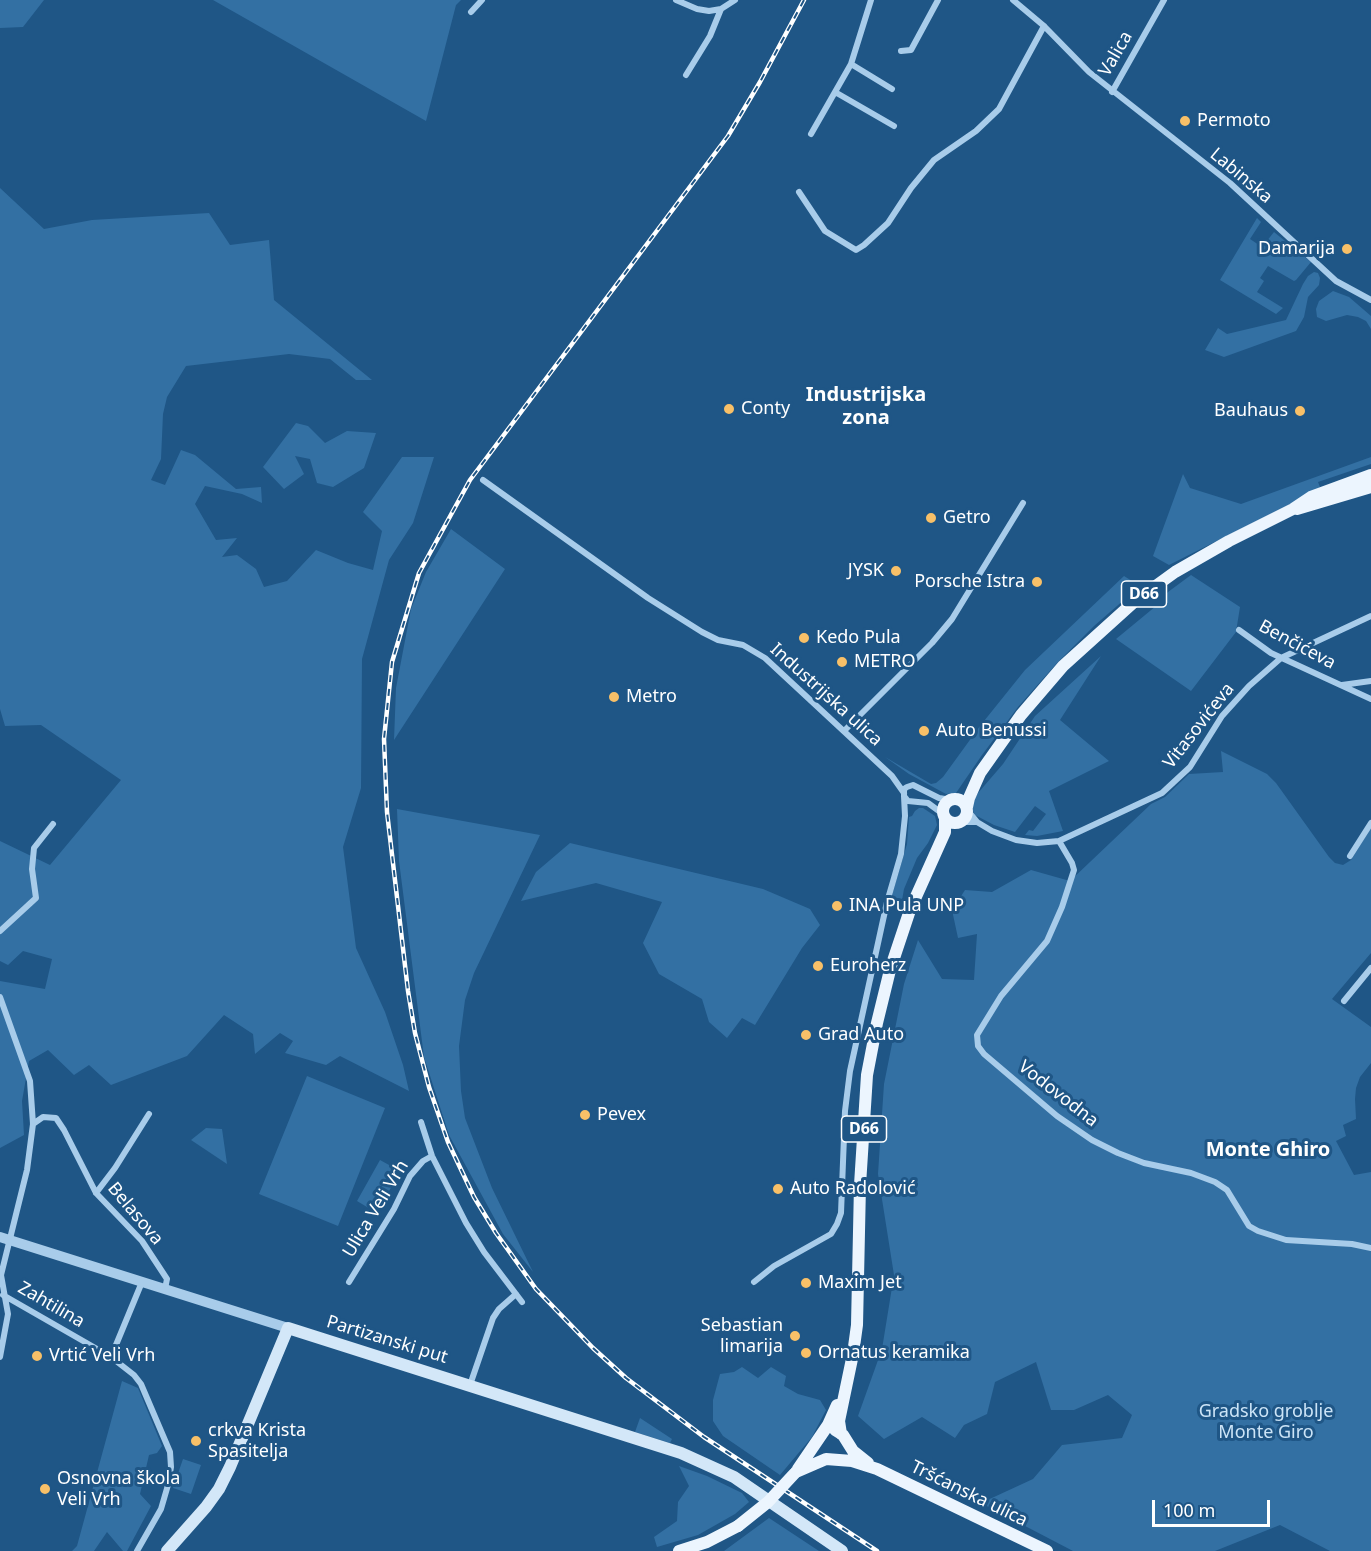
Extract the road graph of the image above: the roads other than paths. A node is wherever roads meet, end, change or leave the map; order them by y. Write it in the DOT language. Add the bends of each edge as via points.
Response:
graph roads {
  1 [pos="482,0"];
  2 [pos="676,0"];
  3 [pos="735,0"];
  4 [pos="871,0"];
  5 [pos="938,0"];
  6 [pos="1012,0"];
  7 [pos="1164,0"];
  8 [pos="721,9"];
  9 [pos="471,12"];
  10 [pos="1044,26"];
  11 [pos="901,51"];
  12 [pos="851,64"];
  13 [pos="686,75"];
  14 [pos="892,89"];
  15 [pos="835,92"];
  16 [pos="1112,92"];
  17 [pos="894,126"];
  18 [pos="812,134"];
  19 [pos="799,192"];
  20 [pos="1371,300"];
  21 [pos="1371,475"];
  22 [pos="483,480"];
  23 [pos="1371,487"];
  24 [pos="1023,502"];
  25 [pos="1293,509"];
  26 [pos="1371,616"];
  27 [pos="1239,630"];
  28 [pos="1281,658"];
  29 [pos="1371,681"];
  30 [pos="1342,685"];
  31 [pos="1371,699"];
  32 [pos="845,730"];
  33 [pos="980,773"];
  34 [pos="892,776"];
  35 [pos="913,785"];
  36 [pos="904,795"];
  37 [pos="953,800"];
  38 [pos="913,802"];
  39 [pos="904,816"];
  40 [pos="957,816"];
  41 [pos="977,822"];
  42 [pos="1371,823"];
  43 [pos="53,824"];
  44 [pos="1059,841"];
  45 [pos="1350,856"];
  46 [pos="0,931"];
  47 [pos="1371,968"];
  48 [pos="0,997"];
  49 [pos="1344,1001"];
  50 [pos="148,1114"];
  51 [pos="421,1122"];
  52 [pos="33,1124"];
  53 [pos="432,1156"];
  54 [pos="96,1193"];
  55 [pos="5,1239"];
  56 [pos="1371,1248"];
  57 [pos="142,1282"];
  58 [pos="349,1282"];
  59 [pos="754,1282"];
  60 [pos="165,1289"];
  61 [pos="516,1294"];
  62 [pos="3,1295"];
  63 [pos="522,1302"];
  64 [pos="0,1312"];
  65 [pos="8,1314"];
  66 [pos="288,1328"];
  67 [pos="0,1357"];
  68 [pos="111,1357"];
  69 [pos="470,1385"];
  70 [pos="845,1386"];
  71 [pos="820,1437"];
  72 [pos="844,1439"];
  73 [pos="831,1459"];
  74 [pos="877,1469"];
  75 [pos="795,1473"];
  76 [pos="137,1551"];
  77 [pos="167,1551"];
  78 [pos="679,1551"];
  79 [pos="842,1551"];
  80 [pos="1047,1551"];
  1 -- 9 [label="street"];
  2 -- 8 [label="street" via="697,9"];
  3 -- 8 [label="street"];
  4 -- 12 [label="street"];
  5 -- 11 [label="street" via="911,50"];
  6 -- 10 [label="street, Labinska"];
  7 -- 16 [label="street, Valica"];
  8 -- 13 [label="street" via="711,36"];
  10 -- 16 [label="street, Labinska"];
  10 -- 19 [label="street" via="999,109 934,160 888,223 864,245 856,250 825,231"];
  12 -- 14 [label="street"];
  12 -- 15 [label="street"];
  15 -- 17 [label="street"];
  15 -- 18 [label="street"];
  16 -- 20 [label="street, Labinska" via="1230,183 1336,281"];
  21 -- 25 [label="main road, D66" via="1311,497"];
  22 -- 32 [label="street, Industrijska ulica" via="642,593 710,636 743,645 765,658"];
  23 -- 25 [label="main road, D66"];
  24 -- 32 [label="street" via="952,619"];
  25 -- 33 [label="main road, D66" via="1202,556 1135,601 1063,666 1021,715"];
  26 -- 28 [label="street, Vitasovićeva"];
  27 -- 28 [label="street, Benčićeva"];
  28 -- 30 [label="street, Benčićeva"];
  28 -- 44 [label="street, Vitasovićeva" via="1221,716 1190,766 1162,793"];
  29 -- 30 [label="street, Benčićeva"];
  30 -- 31 [label="street, Benčićeva"];
  32 -- 34 [label="street, Industrijska ulica"];
  33 -- 37 [label="main road, D66"];
  33 -- 40 [label="main road, D66"];
  34 -- 35 [label="street, Industrijska ulica"];
  34 -- 36 [label="street, Industrijska ulica"];
  35 -- 36 [label="street" via="907,786"];
  35 -- 37 [label="street, Industrijska ulica" via="939,798"];
  36 -- 38 [label="street"];
  36 -- 39 [label="street"];
  37 -- 40 [label="main road" via="962,801"];
  37 -- 40 [label="main road, D66" via="945,806"];
  38 -- 39 [label="street"];
  38 -- 40 [label="street" via="928,803"];
  39 -- 59 [label="street" via="901,854 850,1071 841,1213 831,1234"];
  40 -- 41 [label="street, Vitasovićeva"];
  40 -- 41 [label="street, Vitasovićeva"];
  40 -- 70 [label="main road, D66" via="945,832 910,910 877,1023 867,1075 857,1325"];
  41 -- 44 [label="street, Vitasovićeva" via="1016,840"];
  42 -- 45 [label="street"];
  43 -- 46 [label="street" via="34,848 36,898"];
  44 -- 56 [label="street, Vodovodna" via="1074,870 1062,908 1047,941 1005,990 984,1022 977,1035 978,1046 1057,1116 1092,1140 1144,1163 1215,1182 1227,1190 1249,1226 1258,1231 1286,1240"];
  47 -- 49 [label="street"];
  48 -- 52 [label="street" via="30,1081"];
  50 -- 54 [label="street"];
  51 -- 53 [label="street"];
  52 -- 54 [label="street, Belasova" via="44,1117 56,1118"];
  52 -- 55 [label="street" via="27,1170"];
  53 -- 58 [label="street, Ulica Veli Vrh" via="410,1176"];
  53 -- 61 [label="street" via="466,1223"];
  54 -- 60 [label="street, Belasova" via="142,1241 167,1279"];
  55 -- 57 [label="street, Partizanski put"];
  55 -- 62 [label="street"];
  57 -- 60 [label="street, Partizanski put"];
  57 -- 68 [label="street"];
  60 -- 66 [label="street, Partizanski put"];
  61 -- 63 [label="street"];
  61 -- 69 [label="street" via="493,1318"];
  62 -- 65 [label="street"];
  62 -- 68 [label="street, Zahtilina"];
  64 -- 65 [label="street"];
  65 -- 67 [label="street"];
  66 -- 69 [label="main road, Partizanski put"];
  66 -- 77 [label="main road" via="219,1489"];
  68 -- 76 [label="street, Zahtilina" via="141,1384 170,1452 164,1501"];
  69 -- 79 [label="main road, Partizanski put" via="681,1453 722,1471"];
  70 -- 71 [label="main road, D66"];
  70 -- 72 [label="main road, D66" via="839,1421"];
  71 -- 72 [label="main road" via="833,1430"];
  71 -- 73 [label="main road" via="817,1450"];
  71 -- 75 [label="main road"];
  72 -- 73 [label="main road" via="845,1452"];
  72 -- 74 [label="main road"];
  73 -- 74 [label="main road"];
  73 -- 75 [label="main road"];
  74 -- 80 [label="main road, Tršćanska ulica"];
  75 -- 78 [label="main road, bridge" via="738,1526"];
}
